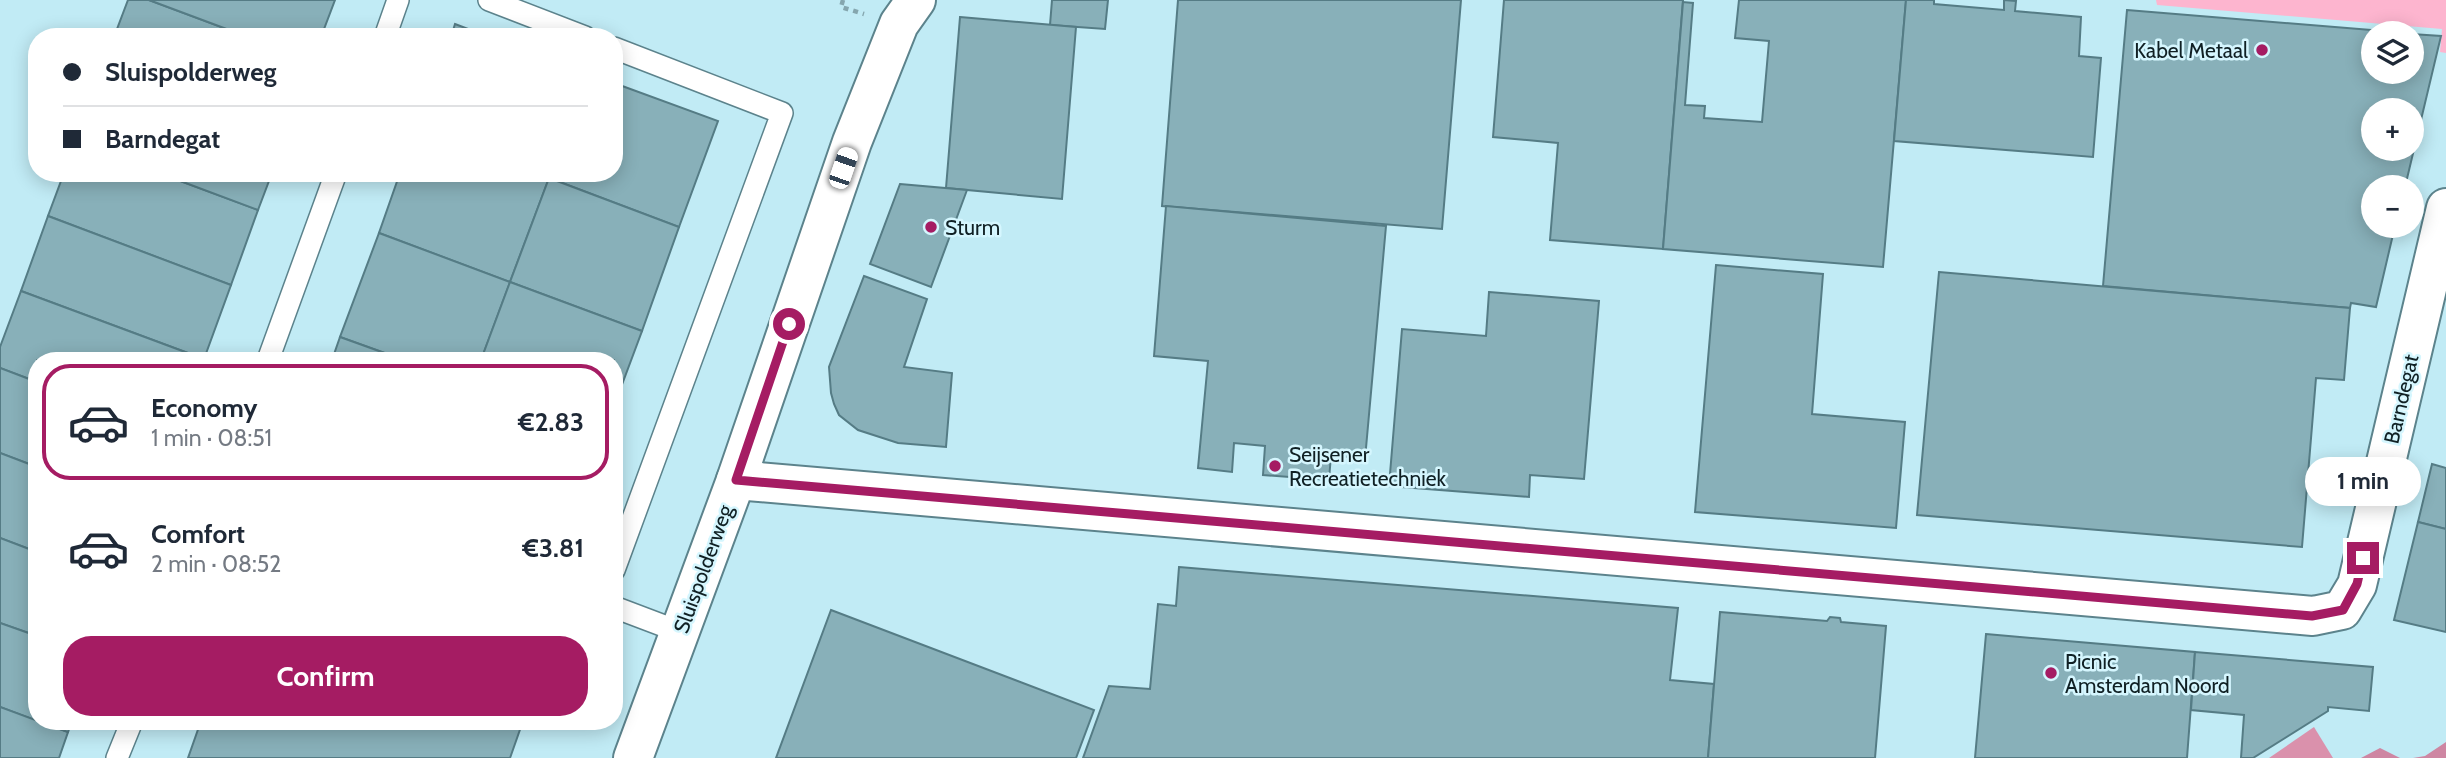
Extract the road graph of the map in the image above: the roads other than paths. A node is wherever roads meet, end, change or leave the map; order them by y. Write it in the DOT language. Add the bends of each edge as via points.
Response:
graph roads {
  1 [pos="398,0"];
  2 [pos="489,0"];
  3 [pos="904,8"];
  4 [pos="388,28"];
  5 [pos="562,28"];
  6 [pos="623,51"];
  7 [pos="333,182"];
  8 [pos="2446,208"];
  9 [pos="271,352"];
  10 [pos="736,480"];
  11 [pos="623,546"];
  12 [pos="623,610"];
  13 [pos="680,632"];
  14 [pos="128,730"];
  15 [pos="117,758"];
  16 [pos="633,758"];
  1 -- 4 [label="lane"];
  2 -- 5 [label="lane"];
  3 -- 10 [label="street, Sluispolderweg" via="852,142"];
  6 -- 11 [label="lane" via="782,113"];
  7 -- 9 [label="lane"];
  8 -- 10 [label="street, Barndegat" via="2357,584 2343,610 2312,616"];
  10 -- 13 [label="street, Sluispolderweg"];
  12 -- 13 [label="lane"];
  13 -- 16 [label="street, Sluispolderweg"];
  14 -- 15 [label="lane"];
}
